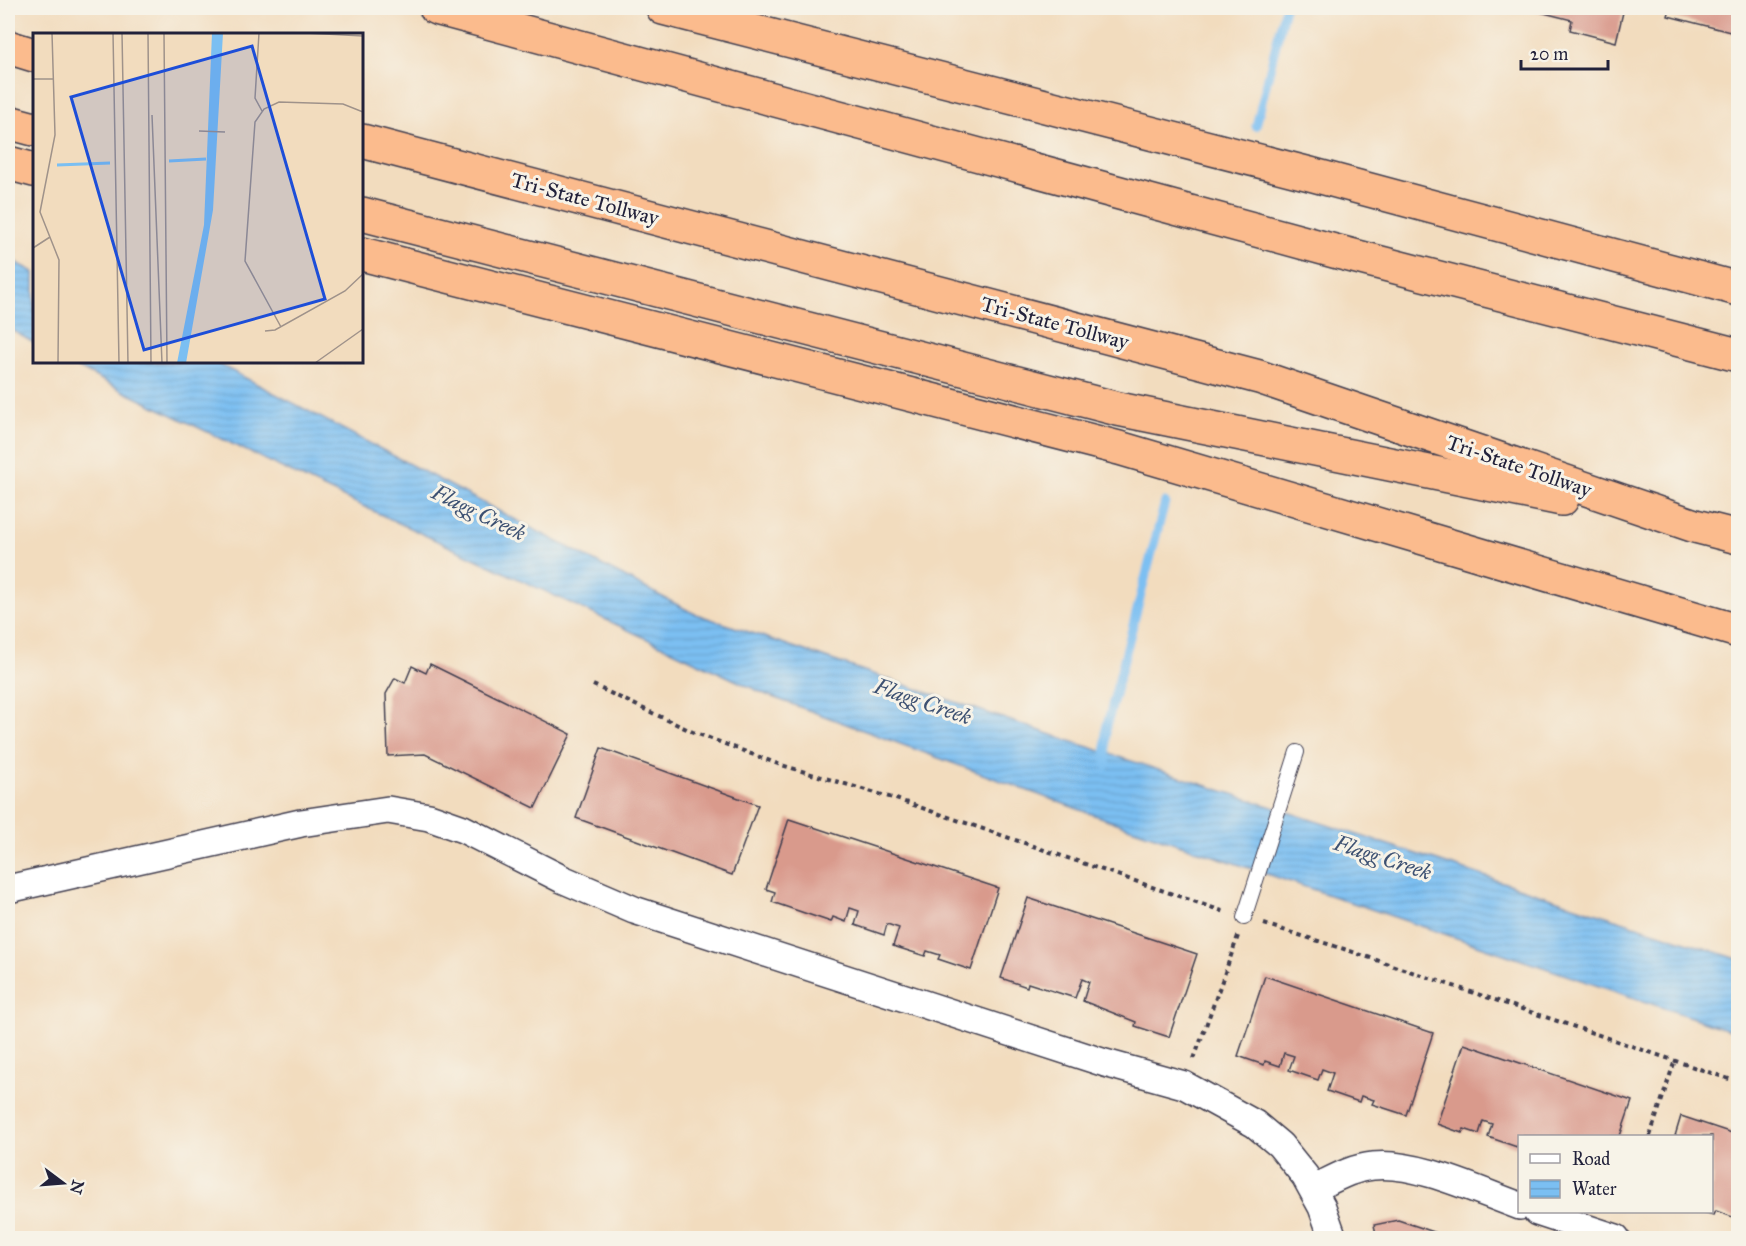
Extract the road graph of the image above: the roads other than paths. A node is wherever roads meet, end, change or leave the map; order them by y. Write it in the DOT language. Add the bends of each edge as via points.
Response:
graph roads {
  1 [pos="435,8"];
  2 [pos="663,8"];
  3 [pos="8,47"];
  4 [pos="33,55"];
  5 [pos="8,122"];
  6 [pos="33,129"];
  7 [pos="363,141"];
  8 [pos="8,163"];
  9 [pos="33,170"];
  10 [pos="363,214"];
  11 [pos="363,254"];
  12 [pos="1738,289"];
  13 [pos="1738,355"];
  14 [pos="1695,526"];
  15 [pos="1738,537"];
  16 [pos="1738,631"];
  17 [pos="1297,752"];
  18 [pos="8,890"];
  19 [pos="1244,918"];
  20 [pos="1312,1189"];
  21 [pos="1518,1205"];
  22 [pos="1540,1213"];
  23 [pos="1333,1239"];
  24 [pos="1616,1239"];
  1 -- 13 [label="highway" via="1327,249"];
  2 -- 12 [label="highway" via="1310,174"];
  3 -- 4 [label="highway"];
  5 -- 6 [label="highway"];
  7 -- 14 [label="highway, Tri-State Tollway" via="1259,377"];
  8 -- 9 [label="highway"];
  10 -- 14 [label="highway" via="1118,409"];
  11 -- 16 [label="highway" via="1119,448"];
  14 -- 15 [label="highway, Tri-State Tollway"];
  17 -- 19 [label="lane"];
  18 -- 20 [label="street" via="301,823 388,810 429,817 463,829 634,910 1184,1085 1255,1124 1280,1145"];
  20 -- 21 [label="street" via="1373,1166 1407,1169"];
  20 -- 23 [label="street"];
  22 -- 24 [label="street"];
}
